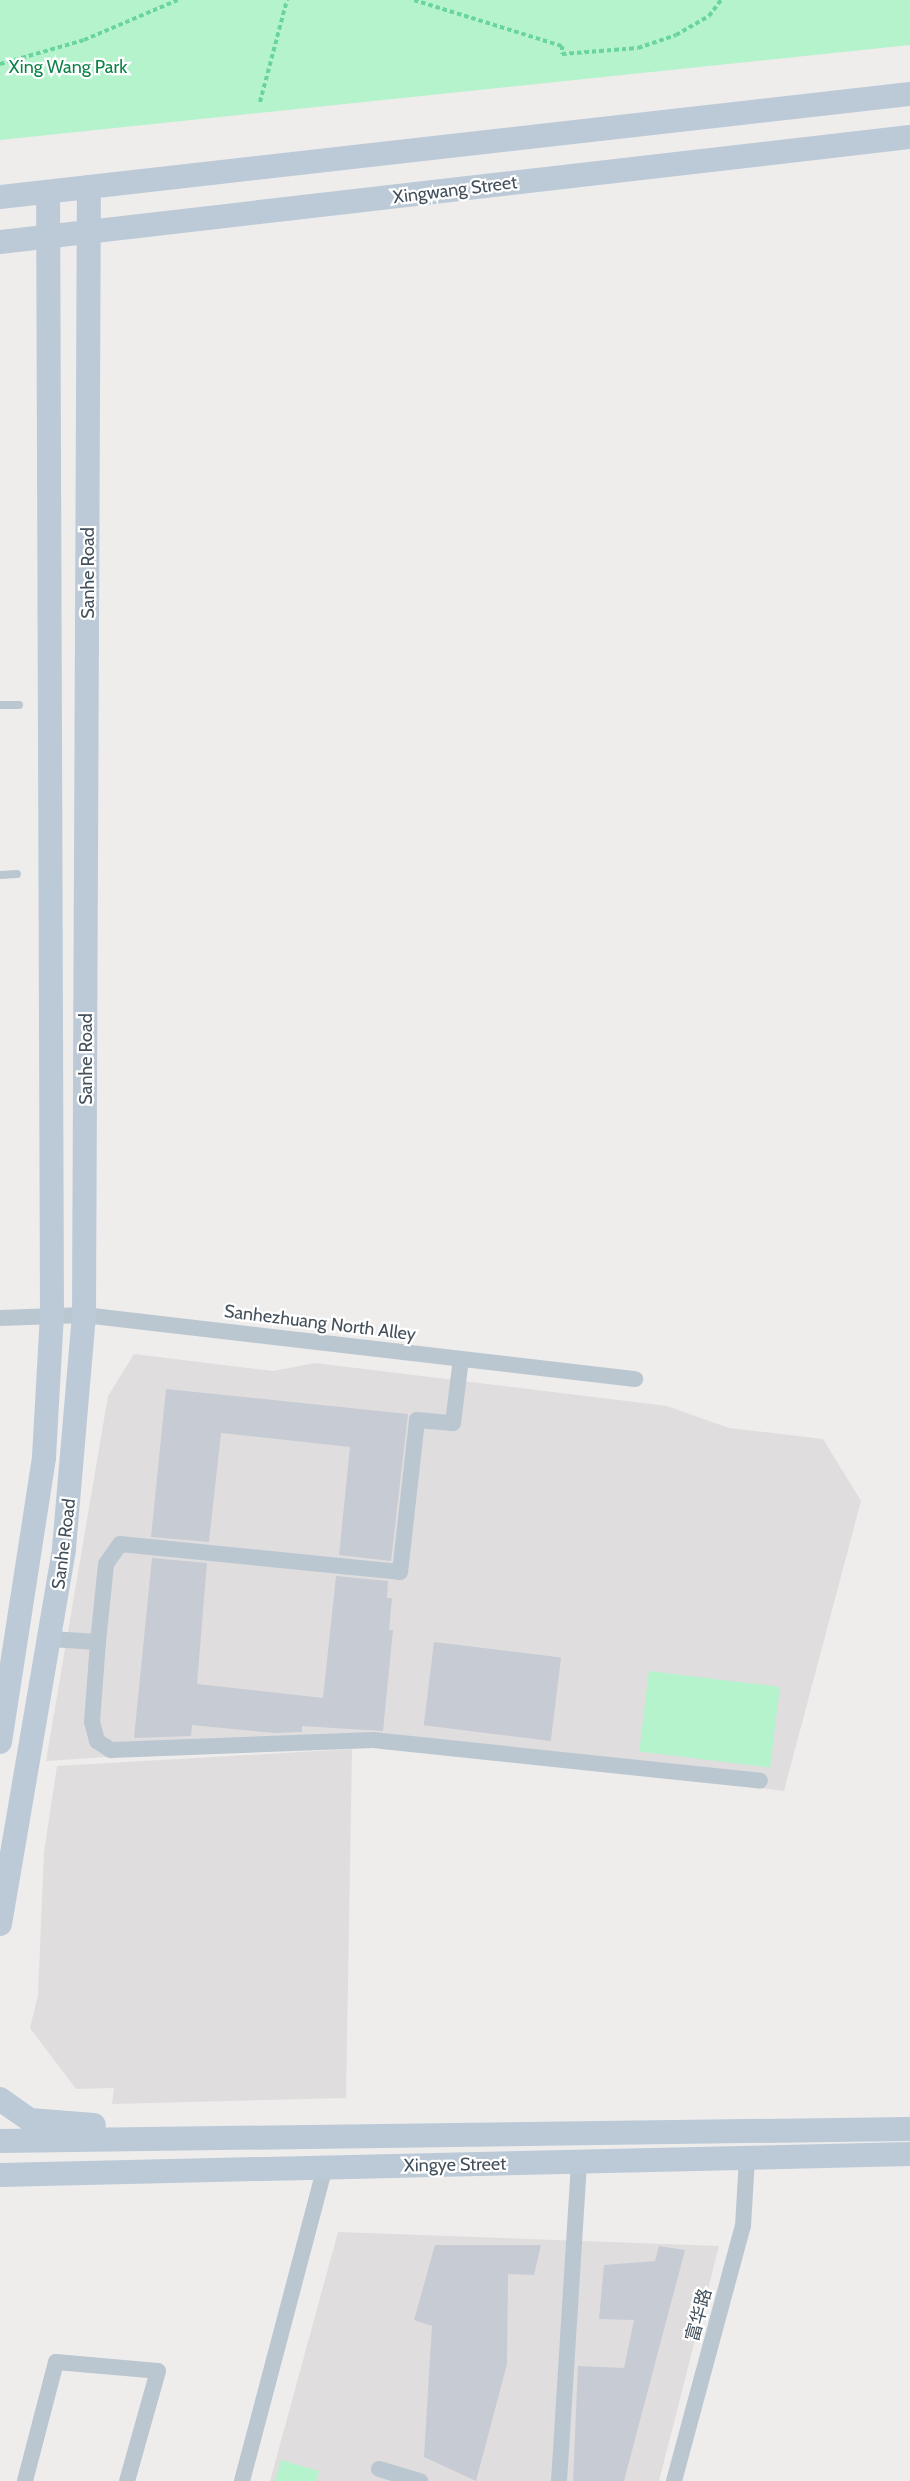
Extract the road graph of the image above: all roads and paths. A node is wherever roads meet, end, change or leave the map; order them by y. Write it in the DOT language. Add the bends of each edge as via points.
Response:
graph roads {
  1 [pos="178,0"];
  2 [pos="287,0"];
  3 [pos="414,0"];
  4 [pos="722,0"];
  5 [pos="0,64"];
  6 [pos="910,94"];
  7 [pos="260,102"];
  8 [pos="910,137"];
  9 [pos="89,187"];
  10 [pos="48,192"];
  11 [pos="0,197"];
  12 [pos="90,232"];
  13 [pos="49,237"];
  14 [pos="0,242"];
  15 [pos="0,705"];
  16 [pos="19,705"];
  17 [pos="0,874"];
  18 [pos="17,874"];
  19 [pos="52,1315"];
  20 [pos="84,1315"];
  21 [pos="0,1318"];
  22 [pos="461,1359"];
  23 [pos="635,1379"];
  24 [pos="51,1639"];
  25 [pos="98,1642"];
  26 [pos="0,1742"];
  27 [pos="760,1781"];
  28 [pos="0,1924"];
  29 [pos="0,2099"];
  30 [pos="910,2128"];
  31 [pos="164,2137"];
  32 [pos="0,2141"];
  33 [pos="910,2154"];
  34 [pos="747,2158"];
  35 [pos="579,2162"];
  36 [pos="325,2167"];
  37 [pos="102,2172"];
  38 [pos="0,2175"];
  39 [pos="0,2192"];
  40 [pos="379,2469"];
  41 [pos="25,2481"];
  42 [pos="128,2481"];
  43 [pos="242,2481"];
  44 [pos="420,2481"];
  45 [pos="559,2481"];
  46 [pos="674,2481"];
  1 -- 5 [label="path" via="84,40"];
  2 -- 7 [label="path"];
  3 -- 4 [label="path" via="562,46 562,54 648,45 709,16"];
  6 -- 9 [label="main road"];
  8 -- 12 [label="main road, Xingwang Street"];
  9 -- 10 [label="main road"];
  9 -- 12 [label="main road, Sanhe Road"];
  10 -- 11 [label="main road"];
  10 -- 13 [label="main road, Sanhe Road"];
  12 -- 13 [label="main road, Xingwang Street"];
  12 -- 20 [label="main road, Sanhe Road"];
  13 -- 14 [label="main road, Xingwang Street"];
  13 -- 19 [label="main road, Sanhe Road"];
  15 -- 16 [label="lane"];
  17 -- 18 [label="lane"];
  19 -- 20 [label="street, Sanhezhuang North Alley"];
  19 -- 21 [label="street, Sanhezhuang North Alley"];
  19 -- 26 [label="main road, Sanhe Road" via="44,1457"];
  20 -- 22 [label="street, Sanhezhuang North Alley"];
  20 -- 24 [label="main road, Sanhe Road" via="76,1442"];
  22 -- 23 [label="street, Sanhezhuang North Alley"];
  22 -- 25 [label="street" via="453,1423 417,1420 400,1572 120,1544 106,1564"];
  24 -- 25 [label="street"];
  24 -- 28 [label="main road, Sanhe Road"];
  25 -- 27 [label="street" via="92,1722 97,1741 111,1750 373,1740"];
  29 -- 31 [label="main road" via="30,2120 118,2126"];
  30 -- 31 [label="main road, Xingye Street"];
  31 -- 32 [label="main road, Xingye Street"];
  33 -- 34 [label="main road, Xingye Street"];
  34 -- 35 [label="main road, Xingye Street"];
  34 -- 46 [label="street, 富华路" via="743,2226"];
  35 -- 36 [label="main road, Xingye Street"];
  35 -- 45 [label="street"];
  36 -- 37 [label="main road, Xingye Street"];
  36 -- 43 [label="street"];
  37 -- 38 [label="main road, Xingye Street"];
  37 -- 39 [label="main road" via="66,2188"];
  40 -- 44 [label="street"];
  41 -- 42 [label="street" via="56,2362 158,2371"];
}
